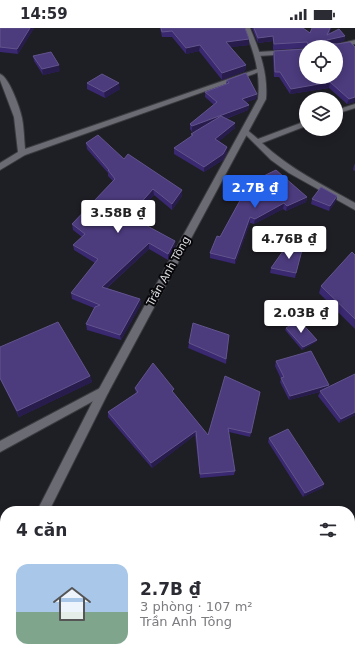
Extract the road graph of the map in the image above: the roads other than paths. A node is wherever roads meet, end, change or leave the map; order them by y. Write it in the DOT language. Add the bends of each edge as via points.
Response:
graph roads {
  1 [pos="247,28"];
  2 [pos="355,42"];
  3 [pos="343,44"];
  4 [pos="299,51"];
  5 [pos="258,54"];
  6 [pos="260,70"];
  7 [pos="0,76"];
  8 [pos="355,106"];
  9 [pos="343,110"];
  10 [pos="299,126"];
  11 [pos="246,131"];
  12 [pos="257,142"];
  13 [pos="22,153"];
  14 [pos="0,167"];
  15 [pos="355,206"];
  16 [pos="104,390"];
  17 [pos="0,447"];
  18 [pos="46,506"];
  1 -- 5 [label="street, Trần Anh Tông"];
  2 -- 3 [label="street"];
  4 -- 5 [label="street"];
  5 -- 6 [label="street, Trần Anh Tông"];
  6 -- 11 [label="street, Trần Anh Tông" via="262,99"];
  6 -- 13 [label="street"];
  7 -- 13 [label="street" via="5,82 18,117"];
  8 -- 9 [label="street"];
  10 -- 12 [label="street"];
  11 -- 12 [label="street"];
  11 -- 16 [label="street, Trần Anh Tông"];
  12 -- 15 [label="street" via="292,171"];
  13 -- 14 [label="street"];
  16 -- 17 [label="street"];
  16 -- 18 [label="street, Trần Anh Tông"];
}
